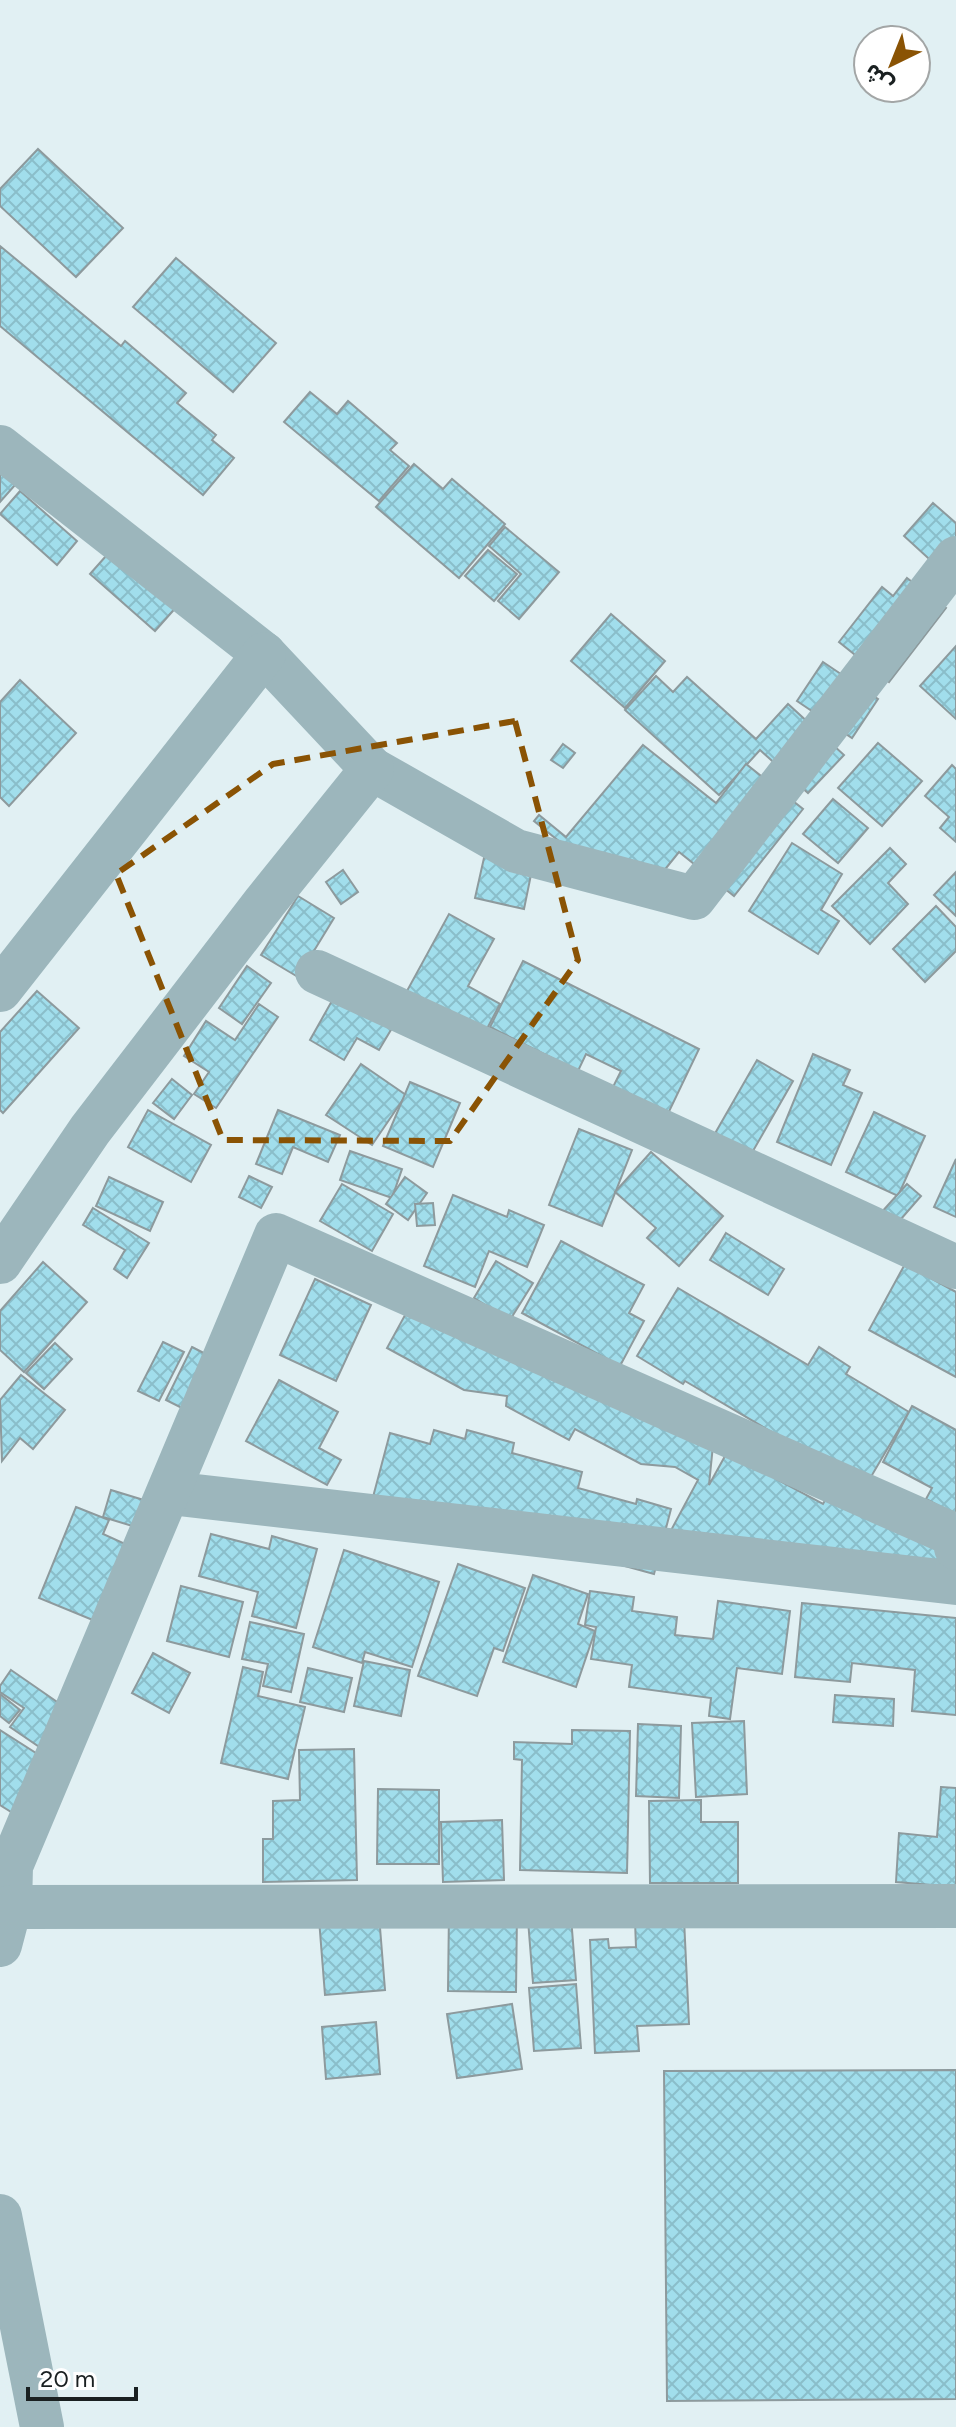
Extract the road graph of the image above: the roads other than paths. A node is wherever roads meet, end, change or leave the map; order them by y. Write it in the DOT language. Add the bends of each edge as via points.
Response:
graph roads {
  1 [pos="0,447"];
  2 [pos="956,558"];
  3 [pos="264,654"];
  4 [pos="372,769"];
  5 [pos="317,972"];
  6 [pos="0,990"];
  7 [pos="0,1262"];
  8 [pos="956,1267"];
  9 [pos="170,1493"];
  10 [pos="956,1548"];
  11 [pos="956,1583"];
  12 [pos="956,1906"];
  13 [pos="5,1926"];
  14 [pos="0,2216"];
  15 [pos="42,2427"];
  1 -- 3 [label="street"];
  2 -- 4 [label="street" via="694,898 516,851"];
  3 -- 4 [label="street"];
  3 -- 6 [label="street"];
  4 -- 7 [label="street" via="90,1130"];
  5 -- 8 [label="street"];
  9 -- 10 [label="street" via="276,1235 954,1535"];
  9 -- 11 [label="street"];
  9 -- 13 [label="street" via="11,1866"];
  12 -- 13 [label="street"];
  14 -- 15 [label="street"];
}
